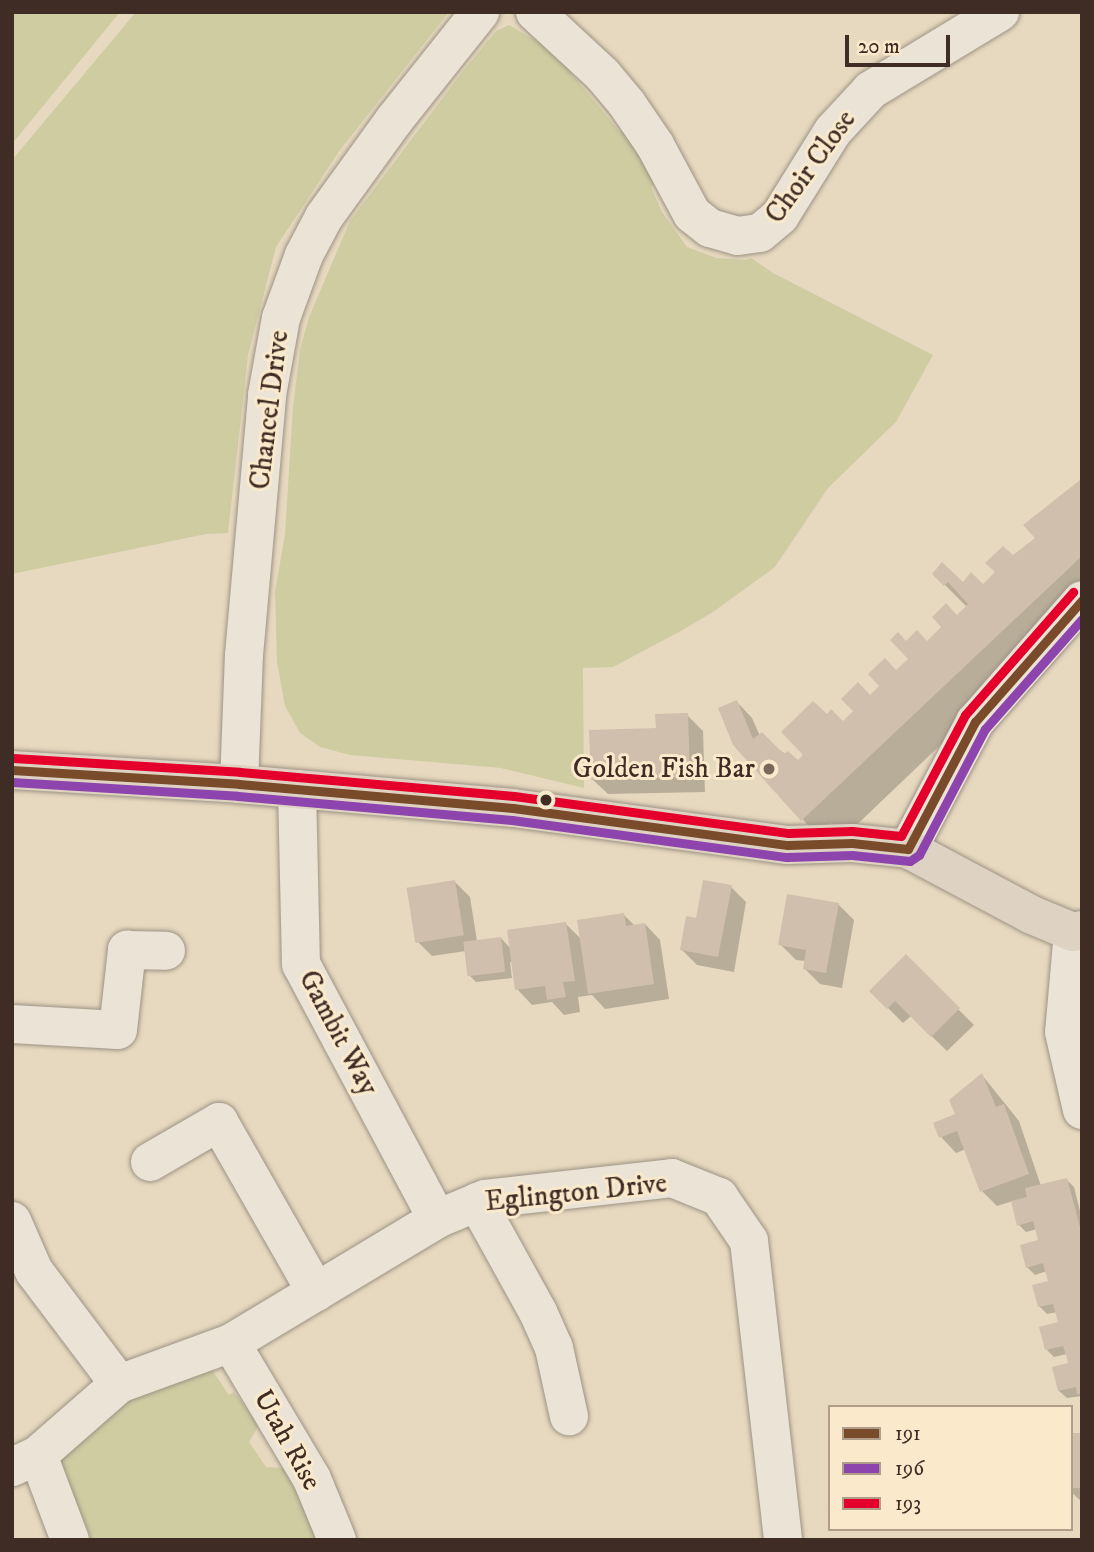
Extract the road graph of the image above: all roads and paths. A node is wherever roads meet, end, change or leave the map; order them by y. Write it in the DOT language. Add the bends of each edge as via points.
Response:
graph roads {
  1 [pos="480,12"];
  2 [pos="535,12"];
  3 [pos="1000,12"];
  4 [pos="1082,600"];
  5 [pos="12,770"];
  6 [pos="239,784"];
  7 [pos="296,789"];
  8 [pos="908,849"];
  9 [pos="1078,931"];
  10 [pos="166,951"];
  11 [pos="12,1024"];
  12 [pos="1082,1110"];
  13 [pos="150,1162"];
  14 [pos="477,1202"];
  15 [pos="438,1219"];
  16 [pos="12,1221"];
  17 [pos="316,1292"];
  18 [pos="231,1343"];
  19 [pos="119,1384"];
  20 [pos="569,1416"];
  21 [pos="25,1461"];
  22 [pos="70,1540"];
  23 [pos="337,1540"];
  24 [pos="783,1540"];
  1 -- 6 [label="street, Chancel Drive" via="324,217 301,261 281,318 267,395 244,655"];
  2 -- 3 [label="street, Choir Close" via="627,104 692,214 710,228 738,236 760,233 780,216 833,131 871,90"];
  4 -- 8 [label="street" via="975,722"];
  5 -- 6 [label="main road"];
  6 -- 7 [label="main road"];
  7 -- 8 [label="main road" via="513,808 788,845 852,843"];
  7 -- 15 [label="street, Gambit Way" via="301,964"];
  8 -- 9 [label="main road" via="1032,915"];
  9 -- 12 [label="street" via="1063,1032"];
  10 -- 11 [label="street" via="127,950 118,1030"];
  13 -- 17 [label="street" via="219,1122"];
  14 -- 15 [label="street, Eglington Drive"];
  14 -- 20 [label="street" via="554,1348"];
  14 -- 24 [label="street, Eglington Drive" via="672,1178 719,1197 749,1241"];
  15 -- 17 [label="street, Eglington Drive"];
  16 -- 19 [label="street" via="34,1271"];
  17 -- 18 [label="street, Eglington Drive"];
  18 -- 19 [label="street, Eglington Drive"];
  18 -- 23 [label="street, Utah Rise" via="312,1479"];
  19 -- 21 [label="street"];
  21 -- 22 [label="street"];
}
